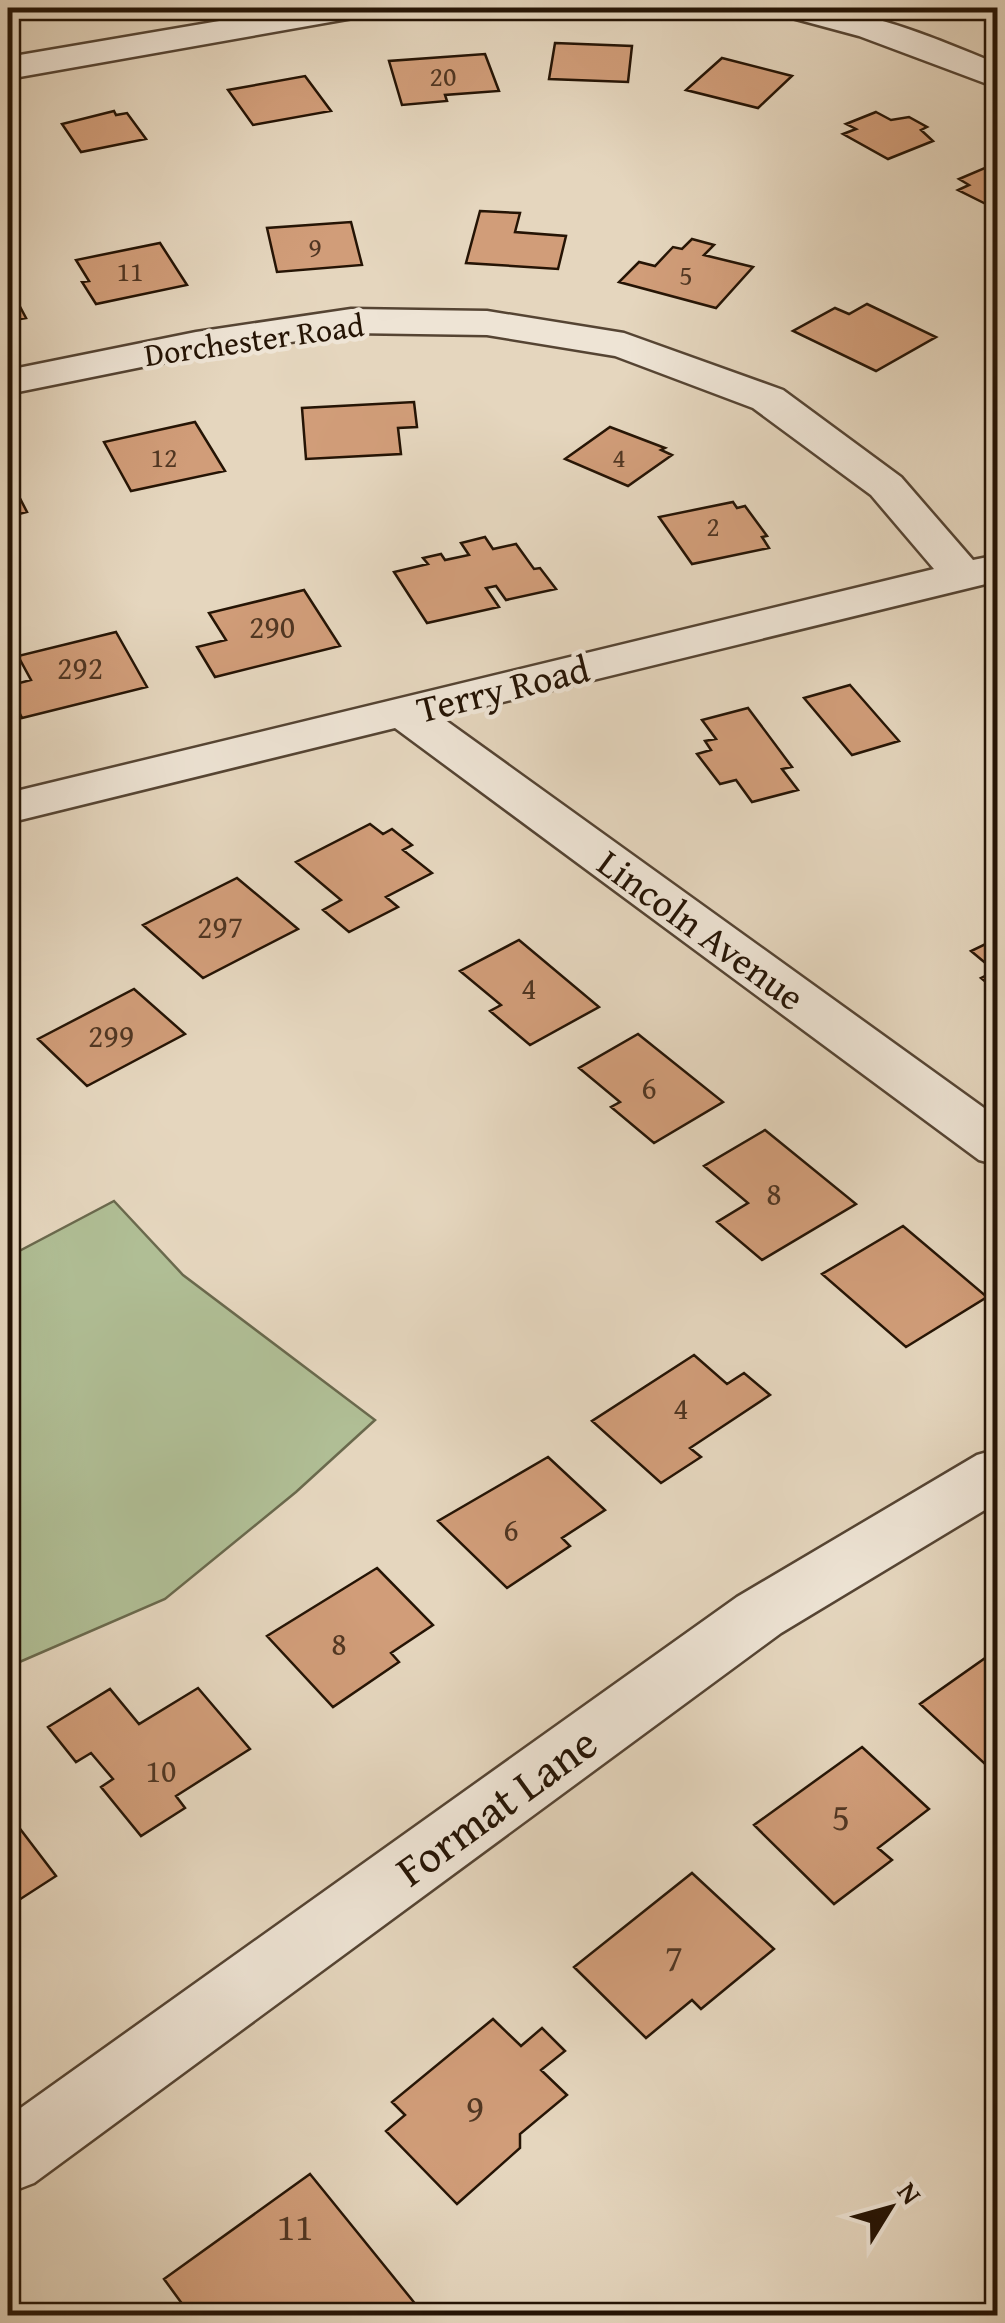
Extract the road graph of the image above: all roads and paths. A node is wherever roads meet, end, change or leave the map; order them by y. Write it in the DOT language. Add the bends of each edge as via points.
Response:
graph roads {
  1 [pos="352,8"];
  2 [pos="793,8"];
  3 [pos="8,68"];
  4 [pos="998,77"];
  5 [pos="8,382"];
  6 [pos="980,572"];
  7 [pos="405,713"];
  8 [pos="8,808"];
  9 [pos="998,1146"];
  10 [pos="998,1472"];
  11 [pos="8,2159"];
  1 -- 3 [label="street"];
  2 -- 4 [label="street" via="918,43"];
  5 -- 6 [label="street, Dorchester Road" via="351,321 487,323 624,346 768,400 886,486"];
  6 -- 7 [label="street, Terry Road"];
  7 -- 8 [label="street, Terry Road"];
  7 -- 9 [label="street, Lincoln Avenue"];
  10 -- 11 [label="street, Format Lane" via="759,1616"];
}
